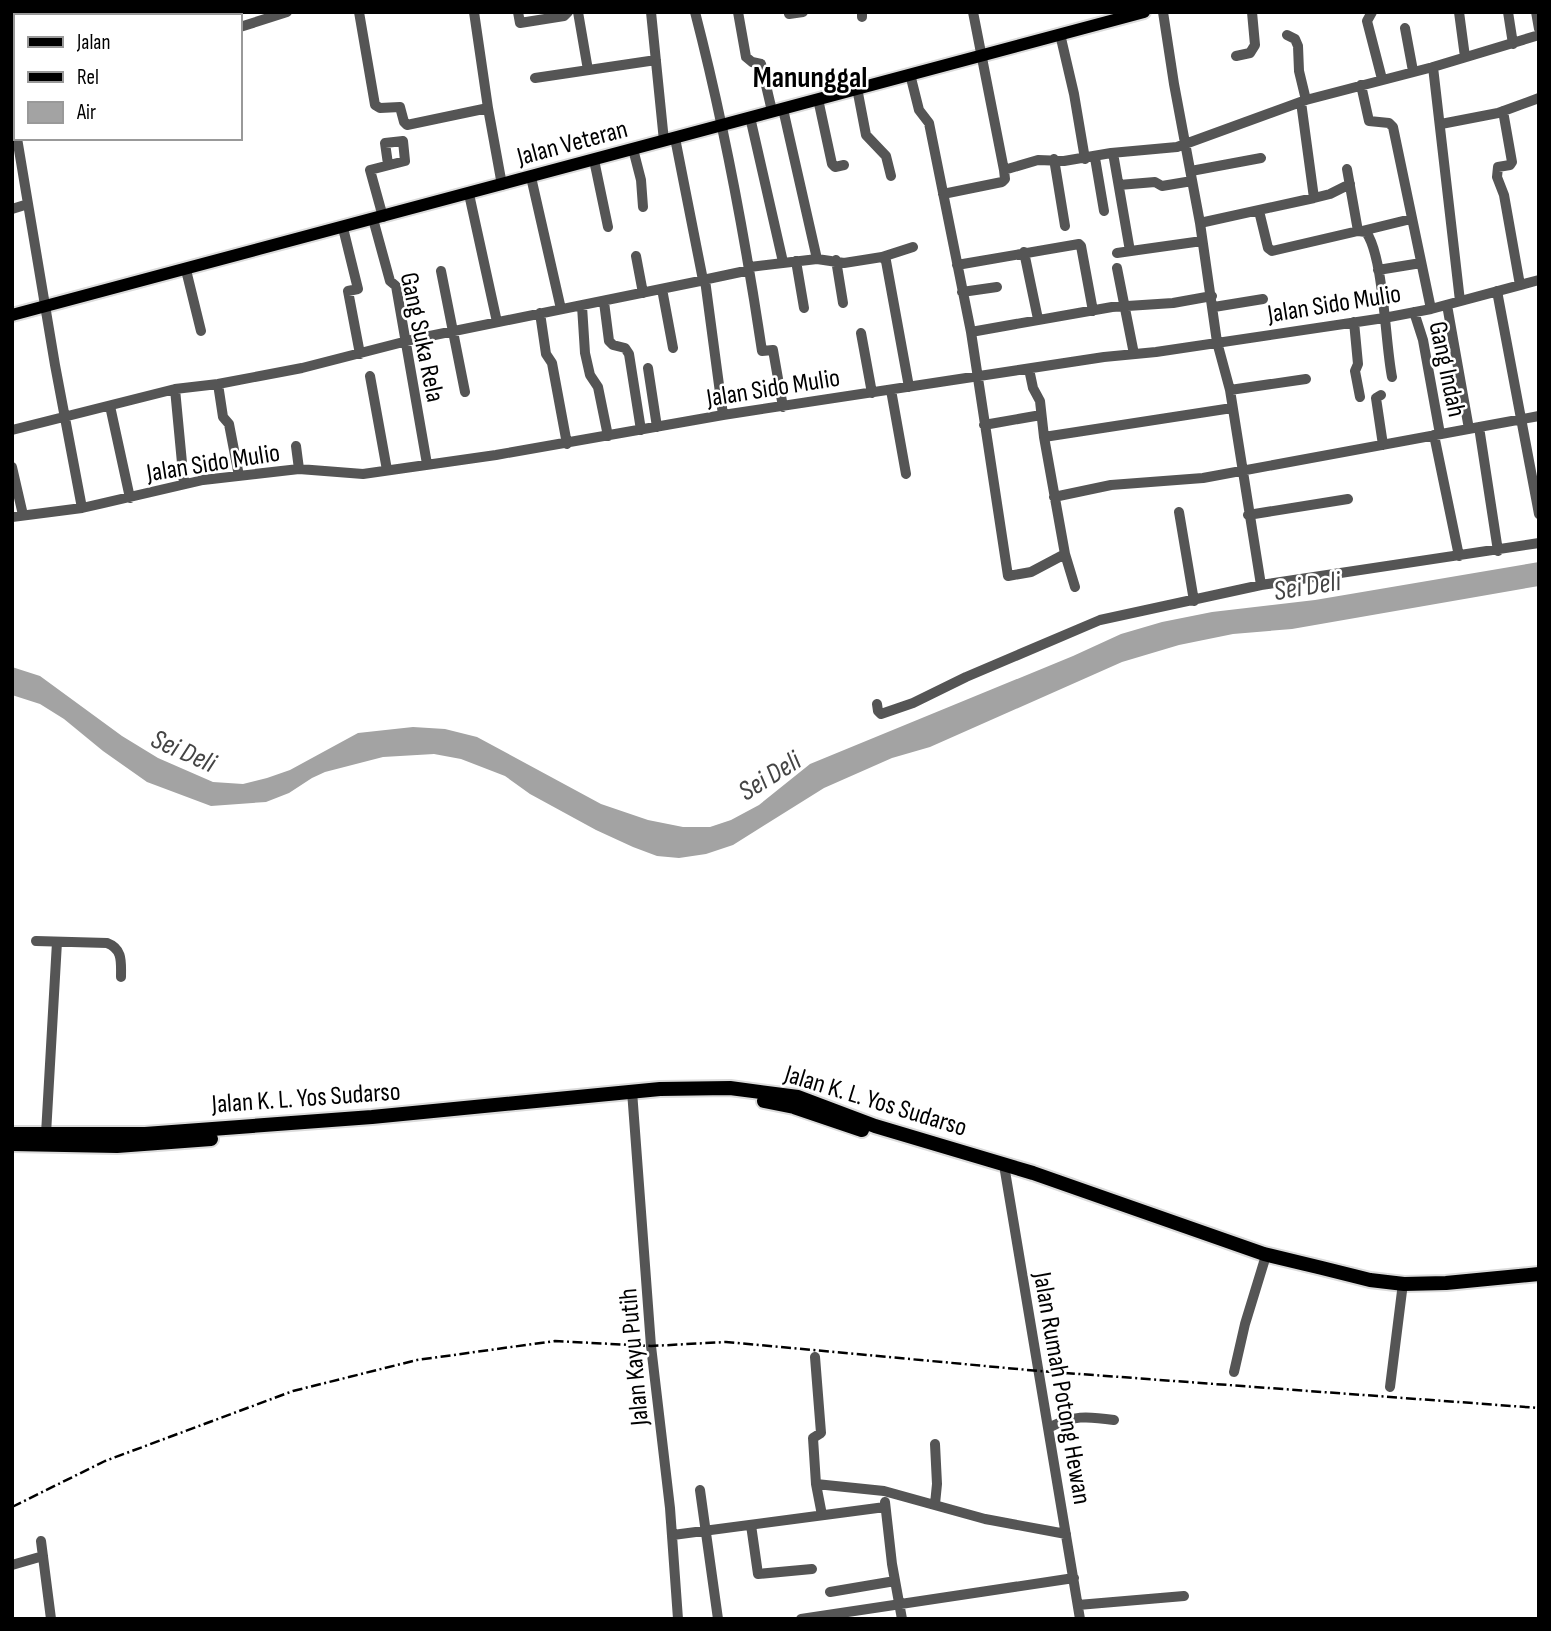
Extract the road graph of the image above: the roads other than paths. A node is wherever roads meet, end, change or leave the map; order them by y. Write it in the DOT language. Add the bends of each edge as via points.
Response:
graph roads {
  1 [pos="287,12"];
  2 [pos="359,12"];
  3 [pos="474,12"];
  4 [pos="518,12"];
  5 [pos="568,12"];
  6 [pos="578,12"];
  7 [pos="651,12"];
  8 [pos="695,12"];
  9 [pos="738,12"];
  10 [pos="803,12"];
  11 [pos="974,12"];
  12 [pos="1144,12"];
  13 [pos="1163,12"];
  14 [pos="1252,12"];
  15 [pos="1372,12"];
  16 [pos="1459,12"];
  17 [pos="1508,12"];
  18 [pos="1536,12"];
  19 [pos="789,14"];
  20 [pos="552,15"];
  21 [pos="242,26"];
  22 [pos="1405,28"];
  23 [pos="1539,29"];
  24 [pos="1060,34"];
  25 [pos="1287,35"];
  26 [pos="1539,35"];
  27 [pos="1513,44"];
  28 [pos="981,55"];
  29 [pos="1236,56"];
  30 [pos="1465,57"];
  31 [pos="656,60"];
  32 [pos="1433,67"];
  33 [pos="588,70"];
  34 [pos="1413,71"];
  35 [pos="910,74"];
  36 [pos="535,78"];
  37 [pos="1382,79"];
  38 [pos="1361,85"];
  39 [pos="857,89"];
  40 [pos="1539,98"];
  41 [pos="818,99"];
  42 [pos="1303,101"];
  43 [pos="488,108"];
  44 [pos="778,110"];
  45 [pos="1503,111"];
  46 [pos="750,117"];
  47 [pos="1441,124"];
  48 [pos="721,125"];
  49 [pos="669,139"];
  50 [pos="17,140"];
  51 [pos="1186,143"];
  52 [pos="633,149"];
  53 [pos="1113,153"];
  54 [pos="1090,158"];
  55 [pos="1261,158"];
  56 [pos="1054,159"];
  57 [pos="594,160"];
  58 [pos="387,164"];
  59 [pos="844,165"];
  60 [pos="1347,169"];
  61 [pos="1004,170"];
  62 [pos="891,176"];
  63 [pos="1192,176"];
  64 [pos="531,177"];
  65 [pos="1350,184"];
  66 [pos="502,185"];
  67 [pos="1119,185"];
  68 [pos="469,194"];
  69 [pos="943,194"];
  70 [pos="1314,198"];
  71 [pos="28,204"];
  72 [pos="643,207"];
  73 [pos="12,209"];
  74 [pos="1104,211"];
  75 [pos="1259,211"];
  76 [pos="378,218"];
  77 [pos="1411,219"];
  78 [pos="1200,223"];
  79 [pos="1065,226"];
  80 [pos="608,227"];
  81 [pos="343,228"];
  82 [pos="1360,231"];
  83 [pos="1202,241"];
  84 [pos="913,247"];
  85 [pos="1130,251"];
  86 [pos="1024,252"];
  87 [pos="1117,253"];
  88 [pos="636,256"];
  89 [pos="882,257"];
  90 [pos="817,259"];
  91 [pos="836,260"];
  92 [pos="796,261"];
  93 [pos="783,262"];
  94 [pos="1421,263"];
  95 [pos="957,265"];
  96 [pos="1117,268"];
  97 [pos="750,269"];
  98 [pos="186,270"];
  99 [pos="1378,270"];
  100 [pos="441,271"];
  101 [pos="704,280"];
  102 [pos="1539,280"];
  103 [pos="1520,285"];
  104 [pos="997,287"];
  105 [pos="662,289"];
  106 [pos="1497,291"];
  107 [pos="962,292"];
  108 [pos="643,293"];
  109 [pos="1263,299"];
  110 [pos="1213,301"];
  111 [pos="1460,301"];
  112 [pos="604,302"];
  113 [pos="843,303"];
  114 [pos="1447,304"];
  115 [pos="582,306"];
  116 [pos="1125,306"];
  117 [pos="46,307"];
  118 [pos="804,308"];
  119 [pos="561,309"];
  120 [pos="1431,309"];
  121 [pos="1093,311"];
  122 [pos="1414,312"];
  123 [pos="540,313"];
  124 [pos="12,315"];
  125 [pos="1384,318"];
  126 [pos="1038,319"];
  127 [pos="497,322"];
  128 [pos="1354,322"];
  129 [pos="201,331"];
  130 [pos="453,331"];
  131 [pos="971,332"];
  132 [pos="861,333"];
  133 [pos="407,341"];
  134 [pos="1217,342"];
  135 [pos="673,348"];
  136 [pos="360,354"];
  137 [pos="1134,354"];
  138 [pos="648,368"];
  139 [pos="1029,369"];
  140 [pos="370,376"];
  141 [pos="978,377"];
  142 [pos="1392,377"];
  143 [pos="1306,379"];
  144 [pos="218,384"];
  145 [pos="909,387"];
  146 [pos="175,389"];
  147 [pos="891,390"];
  148 [pos="1230,390"];
  149 [pos="465,393"];
  150 [pos="872,393"];
  151 [pos="1381,395"];
  152 [pos="1360,397"];
  153 [pos="110,406"];
  154 [pos="783,407"];
  155 [pos="1232,408"];
  156 [pos="723,415"];
  157 [pos="1041,415"];
  158 [pos="1539,416"];
  159 [pos="66,417"];
  160 [pos="1521,419"];
  161 [pos="984,425"];
  162 [pos="657,426"];
  163 [pos="1474,428"];
  164 [pos="12,430"];
  165 [pos="641,430"];
  166 [pos="1437,435"];
  167 [pos="608,436"];
  168 [pos="1044,437"];
  169 [pos="567,444"];
  170 [pos="1383,445"];
  171 [pos="296,446"];
  172 [pos="427,464"];
  173 [pos="12,467"];
  174 [pos="299,469"];
  175 [pos="387,470"];
  176 [pos="1242,470"];
  177 [pos="906,474"];
  178 [pos="239,476"];
  179 [pos="184,484"];
  180 [pos="1054,497"];
  181 [pos="130,498"];
  182 [pos="1348,499"];
  183 [pos="82,508"];
  184 [pos="1179,512"];
  185 [pos="1539,514"];
  186 [pos="1248,515"];
  187 [pos="18,516"];
  188 [pos="1539,543"];
  189 [pos="1498,551"];
  190 [pos="1065,554"];
  191 [pos="1459,556"];
  192 [pos="1261,585"];
  193 [pos="1075,587"];
  194 [pos="1194,601"];
  195 [pos="877,705"];
  196 [pos="36,941"];
  197 [pos="57,942"];
  198 [pos="121,977"];
  199 [pos="633,1096"];
  200 [pos="12,1134"];
  201 [pos="46,1134"];
  202 [pos="12,1144"];
  203 [pos="1005,1168"];
  204 [pos="1264,1262"];
  205 [pos="1539,1274"];
  206 [pos="1539,1283"];
  207 [pos="1402,1291"];
  208 [pos="815,1357"];
  209 [pos="1234,1372"];
  210 [pos="1390,1387"];
  211 [pos="1114,1420"];
  212 [pos="1048,1428"];
  213 [pos="935,1444"];
  214 [pos="816,1484"];
  215 [pos="700,1490"];
  216 [pos="884,1491"];
  217 [pos="935,1504"];
  218 [pos="885,1507"];
  219 [pos="822,1515"];
  220 [pos="751,1524"];
  221 [pos="705,1531"];
  222 [pos="1066,1534"];
  223 [pos="673,1535"];
  224 [pos="41,1541"];
  225 [pos="43,1556"];
  226 [pos="12,1565"];
  227 [pos="812,1569"];
  228 [pos="1074,1578"];
  229 [pos="895,1581"];
  230 [pos="830,1592"];
  231 [pos="1184,1596"];
  232 [pos="899,1604"];
  233 [pos="1078,1605"];
  234 [pos="51,1619"];
  235 [pos="678,1619"];
  236 [pos="718,1619"];
  237 [pos="801,1619"];
  238 [pos="902,1619"];
  239 [pos="1080,1619"];
  1 -- 21 [label="street"];
  2 -- 43 [label="street" via="375,105 400,107 407,125"];
  3 -- 43 [label="street"];
  4 -- 20 [label="street" via="520,23"];
  5 -- 20 [label="street"];
  6 -- 33 [label="street"];
  7 -- 31 [label="street"];
  8 -- 48 [label="street"];
  9 -- 44 [label="street" via="746,57 761,64"];
  10 -- 19 [label="street"];
  11 -- 28 [label="street"];
  12 -- 24 [label="main road, Jalan Veteran"];
  13 -- 51 [label="street"];
  14 -- 29 [label="street" via="1255,45 1250,53"];
  15 -- 37 [label="street" via="1367,21"];
  16 -- 30 [label="street"];
  17 -- 27 [label="street"];
  18 -- 23 [label="street"];
  22 -- 34 [label="street"];
  24 -- 28 [label="main road, Jalan Veteran"];
  24 -- 54 [label="street"];
  25 -- 42 [label="street" via="1298,46"];
  26 -- 27 [label="street"];
  27 -- 30 [label="street"];
  28 -- 35 [label="main road, Jalan Veteran"];
  28 -- 61 [label="street"];
  30 -- 32 [label="street"];
  31 -- 33 [label="street"];
  31 -- 49 [label="street"];
  32 -- 34 [label="street"];
  32 -- 47 [label="street"];
  33 -- 36 [label="street"];
  34 -- 37 [label="street"];
  35 -- 39 [label="main road, Jalan Veteran"];
  35 -- 69 [label="street" via="919,110 929,123"];
  37 -- 38 [label="street"];
  38 -- 42 [label="street"];
  38 -- 77 [label="street" via="1369,121 1393,127"];
  39 -- 41 [label="main road, Jalan Veteran"];
  39 -- 62 [label="street" via="866,135 886,156"];
  40 -- 45 [label="street"];
  41 -- 44 [label="main road, Jalan Veteran"];
  41 -- 59 [label="street" via="832,164"];
  42 -- 51 [label="street"];
  42 -- 70 [label="street"];
  43 -- 66 [label="street"];
  44 -- 46 [label="main road, Jalan Veteran"];
  44 -- 90 [label="street"];
  45 -- 47 [label="street"];
  45 -- 103 [label="street" via="1512,162 1498,167 1497,177"];
  46 -- 48 [label="main road, Jalan Veteran"];
  46 -- 93 [label="street"];
  47 -- 111 [label="street"];
  48 -- 49 [label="main road, Jalan Veteran"];
  48 -- 97 [label="street"];
  49 -- 52 [label="main road, Jalan Veteran"];
  49 -- 101 [label="street"];
  50 -- 71 [label="street"];
  51 -- 53 [label="street"];
  51 -- 63 [label="street"];
  52 -- 57 [label="main road, Jalan Veteran"];
  52 -- 72 [label="street"];
  53 -- 54 [label="street"];
  53 -- 67 [label="street"];
  54 -- 56 [label="street"];
  54 -- 74 [label="street"];
  55 -- 63 [label="street"];
  56 -- 61 [label="street"];
  56 -- 79 [label="street"];
  57 -- 64 [label="main road, Jalan Veteran"];
  57 -- 80 [label="street"];
  58 -- 76 [label="street, Gang Suka Rela" via="370,170"];
  60 -- 65 [label="street"];
  61 -- 69 [label="street" via="1005,180"];
  63 -- 67 [label="street" via="1162,186 1155,182"];
  63 -- 78 [label="street"];
  64 -- 66 [label="main road, Jalan Veteran"];
  64 -- 119 [label="street"];
  65 -- 70 [label="street"];
  65 -- 82 [label="street"];
  66 -- 68 [label="main road, Jalan Veteran"];
  67 -- 85 [label="street"];
  68 -- 76 [label="main road, Jalan Veteran"];
  68 -- 127 [label="street"];
  69 -- 95 [label="street"];
  70 -- 75 [label="street"];
  71 -- 73 [label="street"];
  71 -- 117 [label="street"];
  75 -- 78 [label="street"];
  75 -- 82 [label="street" via="1272,251"];
  76 -- 81 [label="main road, Jalan Veteran"];
  76 -- 133 [label="street, Gang Suka Rela"];
  77 -- 82 [label="street"];
  77 -- 94 [label="street"];
  78 -- 83 [label="street"];
  81 -- 98 [label="main road, Jalan Veteran"];
  81 -- 136 [label="street" via="358,289 348,291"];
  82 -- 99 [label="street" via="1370,237"];
  83 -- 85 [label="street"];
  83 -- 110 [label="street"];
  84 -- 89 [label="street"];
  85 -- 87 [label="street"];
  86 -- 95 [label="street"];
  86 -- 121 [label="street" via="1079,244"];
  86 -- 126 [label="street"];
  88 -- 108 [label="street"];
  89 -- 91 [label="street" via="844,263"];
  89 -- 145 [label="street"];
  90 -- 91 [label="street"];
  90 -- 92 [label="street"];
  91 -- 113 [label="street"];
  92 -- 93 [label="street"];
  92 -- 118 [label="street"];
  93 -- 97 [label="street"];
  94 -- 99 [label="street"];
  94 -- 120 [label="street"];
  95 -- 107 [label="street"];
  96 -- 116 [label="street"];
  97 -- 101 [label="street"];
  97 -- 154 [label="street" via="762,351 773,350"];
  98 -- 117 [label="main road, Jalan Veteran"];
  98 -- 129 [label="street"];
  99 -- 125 [label="street"];
  100 -- 130 [label="street"];
  101 -- 105 [label="street"];
  101 -- 156 [label="street"];
  102 -- 103 [label="street, Jalan Sido Mulio"];
  103 -- 106 [label="street, Jalan Sido Mulio"];
  104 -- 107 [label="street"];
  105 -- 108 [label="street"];
  105 -- 135 [label="street"];
  106 -- 111 [label="street, Jalan Sido Mulio"];
  106 -- 160 [label="street"];
  107 -- 131 [label="street"];
  108 -- 112 [label="street"];
  109 -- 110 [label="street"];
  110 -- 116 [label="street"];
  110 -- 134 [label="street"];
  111 -- 114 [label="street, Jalan Sido Mulio"];
  112 -- 115 [label="street"];
  112 -- 165 [label="street" via="609,341 629,354"];
  114 -- 120 [label="street, Jalan Sido Mulio"];
  114 -- 163 [label="street"];
  115 -- 119 [label="street"];
  115 -- 167 [label="street" via="590,374 598,387"];
  116 -- 121 [label="street"];
  116 -- 137 [label="street"];
  117 -- 124 [label="main road, Jalan Veteran"];
  117 -- 159 [label="street"];
  119 -- 123 [label="street"];
  120 -- 122 [label="street, Jalan Sido Mulio"];
  121 -- 126 [label="street"];
  122 -- 125 [label="street, Jalan Sido Mulio"];
  122 -- 166 [label="street, Gang Indah" via="1423,340"];
  123 -- 127 [label="street"];
  123 -- 169 [label="street"];
  125 -- 128 [label="street, Jalan Sido Mulio"];
  125 -- 142 [label="street"];
  126 -- 131 [label="street"];
  127 -- 130 [label="street"];
  128 -- 134 [label="street, Jalan Sido Mulio"];
  128 -- 152 [label="street"];
  130 -- 133 [label="street"];
  130 -- 149 [label="street"];
  131 -- 141 [label="street"];
  132 -- 150 [label="street"];
  133 -- 136 [label="street"];
  133 -- 172 [label="street, Gang Suka Rela"];
  134 -- 137 [label="street, Jalan Sido Mulio"];
  134 -- 148 [label="street"];
  136 -- 144 [label="street"];
  137 -- 139 [label="street, Jalan Sido Mulio"];
  138 -- 162 [label="street"];
  139 -- 141 [label="street, Jalan Sido Mulio"];
  139 -- 157 [label="street"];
  140 -- 175 [label="street"];
  141 -- 145 [label="street, Jalan Sido Mulio"];
  141 -- 161 [label="street"];
  143 -- 148 [label="street"];
  144 -- 146 [label="street"];
  144 -- 178 [label="street"];
  145 -- 147 [label="street, Jalan Sido Mulio"];
  146 -- 153 [label="street"];
  146 -- 179 [label="street"];
  147 -- 150 [label="street, Jalan Sido Mulio"];
  147 -- 177 [label="street"];
  148 -- 155 [label="street"];
  150 -- 154 [label="street, Jalan Sido Mulio"];
  151 -- 170 [label="street" via="1376,398"];
  153 -- 159 [label="street"];
  153 -- 181 [label="street"];
  154 -- 156 [label="street, Jalan Sido Mulio"];
  155 -- 168 [label="street"];
  155 -- 176 [label="street"];
  156 -- 162 [label="street, Jalan Sido Mulio"];
  157 -- 161 [label="street"];
  157 -- 168 [label="street"];
  158 -- 160 [label="street"];
  159 -- 164 [label="street"];
  159 -- 183 [label="street"];
  160 -- 163 [label="street"];
  160 -- 185 [label="street"];
  161 -- 190 [label="street" via="1008,576 1031,572"];
  162 -- 165 [label="street, Jalan Sido Mulio"];
  163 -- 166 [label="street"];
  163 -- 189 [label="street"];
  165 -- 167 [label="street, Jalan Sido Mulio"];
  166 -- 170 [label="street"];
  166 -- 191 [label="street, Gang Indah"];
  167 -- 169 [label="street, Jalan Sido Mulio"];
  168 -- 180 [label="street"];
  169 -- 172 [label="street, Jalan Sido Mulio"];
  170 -- 176 [label="street"];
  171 -- 174 [label="street"];
  172 -- 175 [label="street, Jalan Sido Mulio"];
  173 -- 187 [label="street"];
  174 -- 175 [label="street, Jalan Sido Mulio" via="363,474"];
  174 -- 178 [label="street, Jalan Sido Mulio"];
  176 -- 180 [label="street" via="1203,478 1111,485"];
  176 -- 186 [label="street"];
  178 -- 179 [label="street, Jalan Sido Mulio"];
  179 -- 181 [label="street, Jalan Sido Mulio"];
  180 -- 190 [label="street"];
  181 -- 183 [label="street, Jalan Sido Mulio"];
  182 -- 186 [label="street"];
  183 -- 187 [label="street, Jalan Sido Mulio"];
  184 -- 194 [label="street"];
  186 -- 192 [label="street"];
  188 -- 189 [label="street"];
  189 -- 191 [label="street"];
  190 -- 193 [label="street"];
  191 -- 192 [label="street"];
  192 -- 194 [label="street"];
  194 -- 195 [label="street" via="1100,620 913,703 881,714"];
  196 -- 197 [label="street"];
  197 -- 198 [label="street" via="112,944 121,958"];
  197 -- 201 [label="street"];
  199 -- 201 [label="highway, Jalan K. L. Yos Sudarso" via="145,1135"];
  199 -- 202 [label="highway, Jalan K. L. Yos Sudarso" via="594,1106 140,1145"];
  199 -- 203 [label="highway, Jalan K. L. Yos Sudarso" via="758,1099"];
  199 -- 223 [label="street, Jalan Kayu Putih" via="652,1346"];
  200 -- 201 [label="highway, Jalan K. L. Yos Sudarso"];
  203 -- 204 [label="highway, Jalan K. L. Yos Sudarso"];
  203 -- 205 [label="highway, Jalan K. L. Yos Sudarso" via="1264,1254 1370,1280 1428,1284"];
  203 -- 212 [label="street, Jalan Rumah Potong Hewan"];
  204 -- 207 [label="highway, Jalan K. L. Yos Sudarso"];
  204 -- 209 [label="street"];
  206 -- 207 [label="highway, Jalan K. L. Yos Sudarso"];
  207 -- 210 [label="street"];
  208 -- 214 [label="street" via="821,1429 813,1438"];
  211 -- 212 [label="street" via="1085,1416"];
  212 -- 222 [label="street, Jalan Rumah Potong Hewan"];
  213 -- 217 [label="street"];
  214 -- 216 [label="street"];
  214 -- 219 [label="street"];
  215 -- 221 [label="street"];
  216 -- 217 [label="street"];
  216 -- 218 [label="street"];
  217 -- 222 [label="street"];
  218 -- 219 [label="street"];
  218 -- 229 [label="street"];
  219 -- 220 [label="street"];
  220 -- 221 [label="street"];
  220 -- 227 [label="street" via="758,1574"];
  221 -- 223 [label="street"];
  221 -- 236 [label="street"];
  222 -- 228 [label="street, Jalan Rumah Potong Hewan"];
  223 -- 235 [label="street, Jalan Kayu Putih"];
  224 -- 225 [label="street"];
  225 -- 226 [label="street"];
  225 -- 234 [label="street"];
  228 -- 232 [label="street"];
  228 -- 233 [label="street, Jalan Rumah Potong Hewan"];
  229 -- 230 [label="street"];
  229 -- 232 [label="street"];
  231 -- 233 [label="street"];
  232 -- 237 [label="street"];
  232 -- 238 [label="street"];
  233 -- 239 [label="street, Jalan Rumah Potong Hewan"];
}
